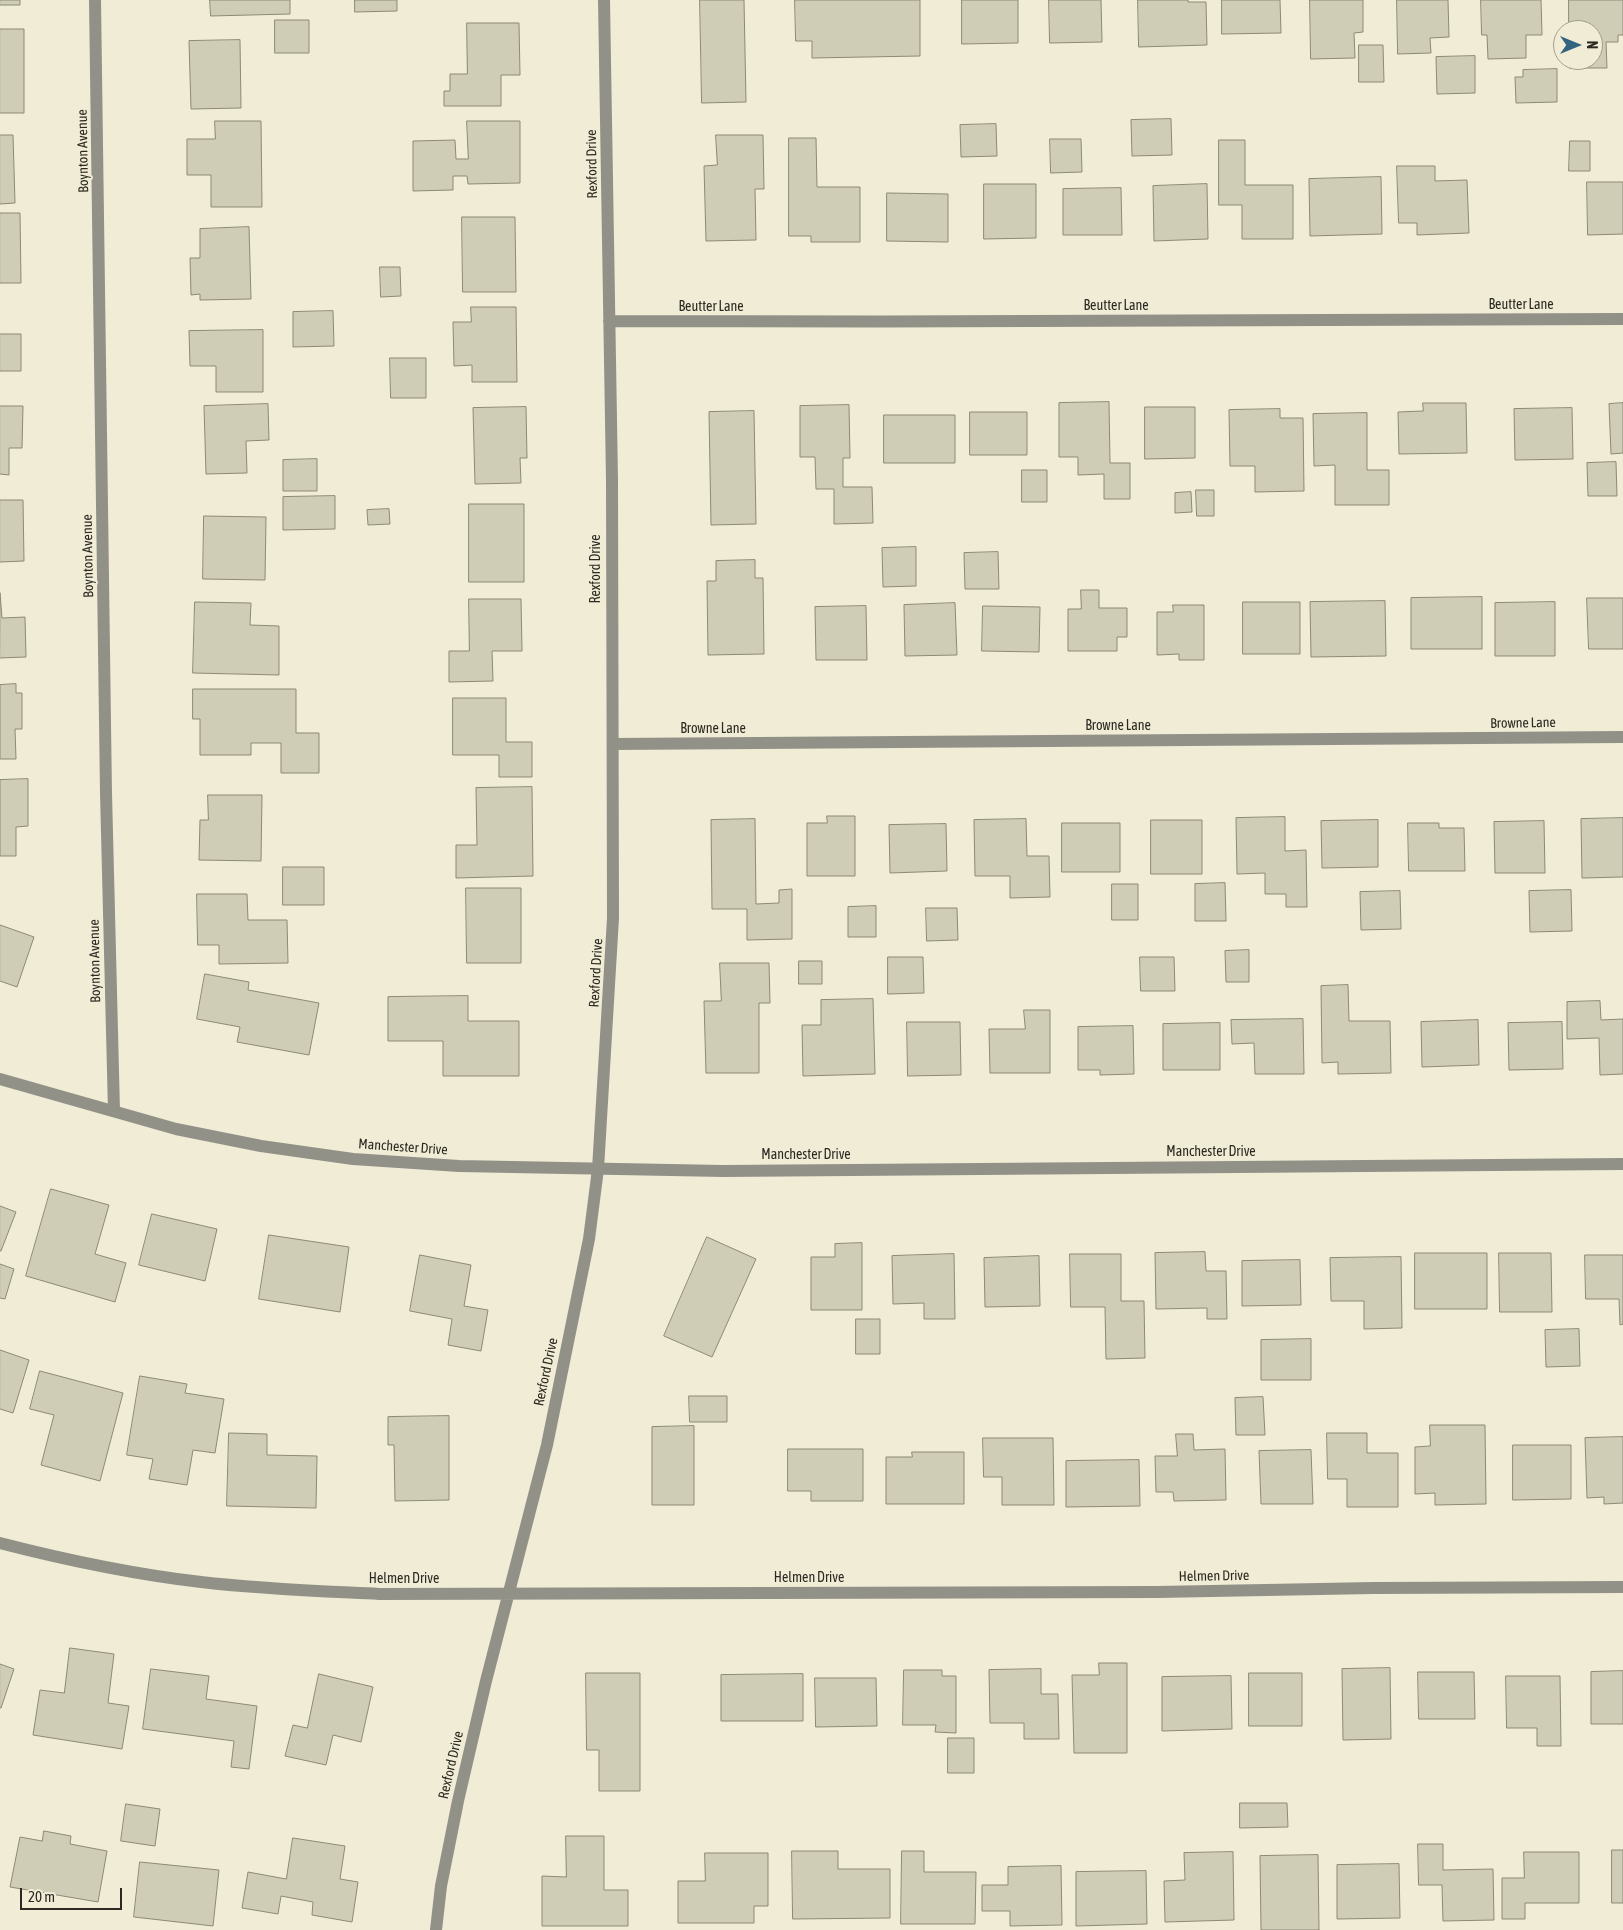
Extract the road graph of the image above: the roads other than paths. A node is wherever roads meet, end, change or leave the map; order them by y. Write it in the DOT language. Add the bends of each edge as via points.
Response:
graph roads {
  1 [pos="95,0"];
  2 [pos="604,0"];
  3 [pos="1623,319"];
  4 [pos="610,321"];
  5 [pos="1623,736"];
  6 [pos="614,744"];
  7 [pos="0,1079"];
  8 [pos="114,1111"];
  9 [pos="1623,1164"];
  10 [pos="598,1169"];
  11 [pos="0,1543"];
  12 [pos="1623,1586"];
  13 [pos="510,1594"];
  14 [pos="436,1930"];
  1 -- 8 [label="street, Boynton Avenue" via="106,793"];
  2 -- 4 [label="street, Rexford Drive"];
  3 -- 4 [label="street, Beutter Lane"];
  4 -- 6 [label="street, Rexford Drive"];
  5 -- 6 [label="street, Browne Lane"];
  6 -- 10 [label="street, Rexford Drive" via="614,918"];
  7 -- 8 [label="street, Manchester Drive"];
  8 -- 10 [label="street, Manchester Drive" via="176,1129 261,1146 353,1159 459,1166"];
  9 -- 10 [label="street, Manchester Drive" via="723,1171"];
  10 -- 13 [label="street, Rexford Drive" via="589,1239 551,1426"];
  11 -- 13 [label="street, Helmen Drive" via="122,1570 201,1582 379,1594"];
  12 -- 13 [label="street, Helmen Drive" via="1156,1592"];
  13 -- 14 [label="street, Rexford Drive" via="458,1801"];
}
